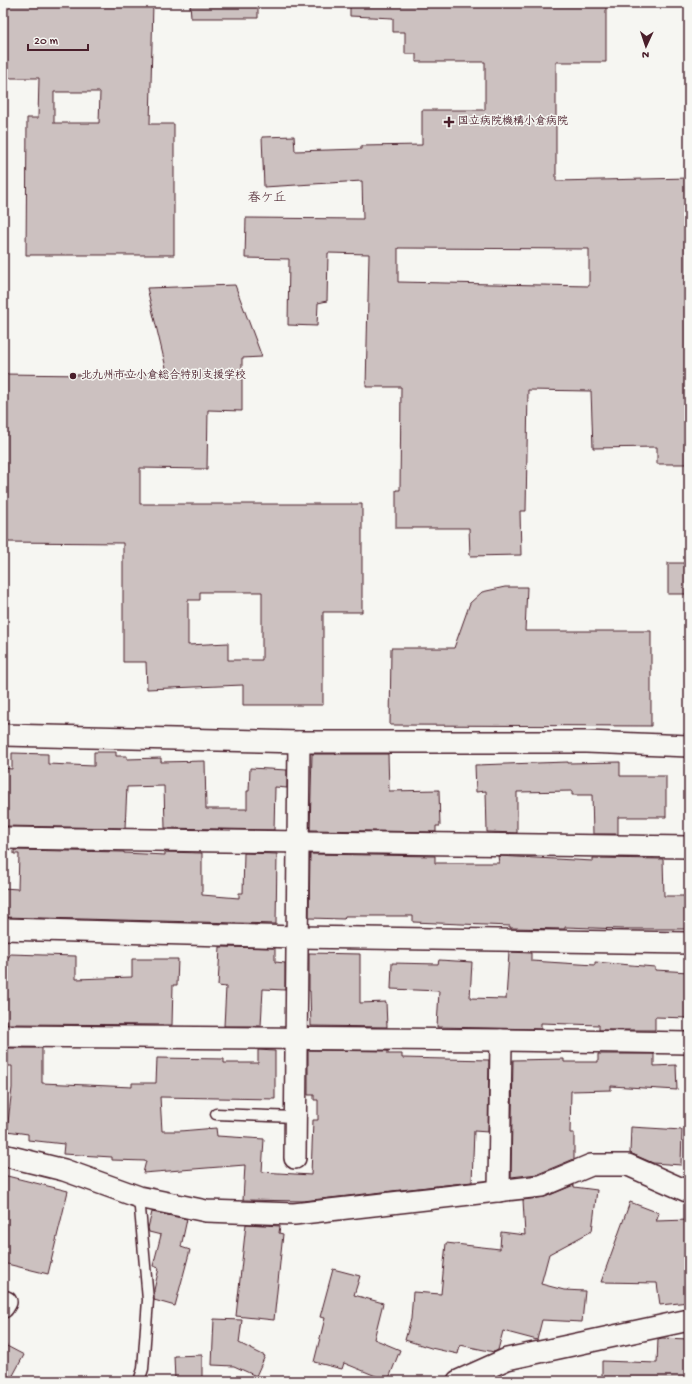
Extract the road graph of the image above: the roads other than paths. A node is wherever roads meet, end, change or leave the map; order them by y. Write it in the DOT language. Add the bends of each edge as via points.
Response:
graph roads {
  1 [pos="3,735"];
  2 [pos="299,742"];
  3 [pos="689,746"];
  4 [pos="3,838"];
  5 [pos="298,843"];
  6 [pos="689,847"];
  7 [pos="3,929"];
  8 [pos="297,937"];
  9 [pos="689,943"];
  10 [pos="3,1036"];
  11 [pos="296,1038"];
  12 [pos="501,1040"];
  13 [pos="689,1044"];
  14 [pos="216,1114"];
  15 [pos="295,1117"];
  16 [pos="3,1155"];
  17 [pos="295,1158"];
  18 [pos="499,1191"];
  19 [pos="689,1192"];
  20 [pos="139,1197"];
  21 [pos="3,1301"];
  22 [pos="3,1307"];
  23 [pos="689,1320"];
  24 [pos="139,1381"];
  25 [pos="458,1381"];
  1 -- 2 [label="street"];
  2 -- 3 [label="street" via="586,742"];
  2 -- 5 [label="street"];
  4 -- 5 [label="street"];
  5 -- 6 [label="street"];
  5 -- 8 [label="street"];
  7 -- 8 [label="street"];
  8 -- 9 [label="street"];
  8 -- 11 [label="street"];
  10 -- 11 [label="street"];
  11 -- 12 [label="street"];
  11 -- 15 [label="street"];
  12 -- 13 [label="street"];
  12 -- 18 [label="street"];
  14 -- 15 [label="lane"];
  15 -- 17 [label="street"];
  16 -- 20 [label="street" via="64,1170"];
  18 -- 19 [label="street" via="541,1186 591,1165 628,1165"];
  18 -- 20 [label="street" via="294,1214 206,1210"];
  20 -- 24 [label="lane" via="148,1300 143,1369"];
  21 -- 22 [label="street" via="6,1302"];
  23 -- 25 [label="street" via="507,1359"];
}
